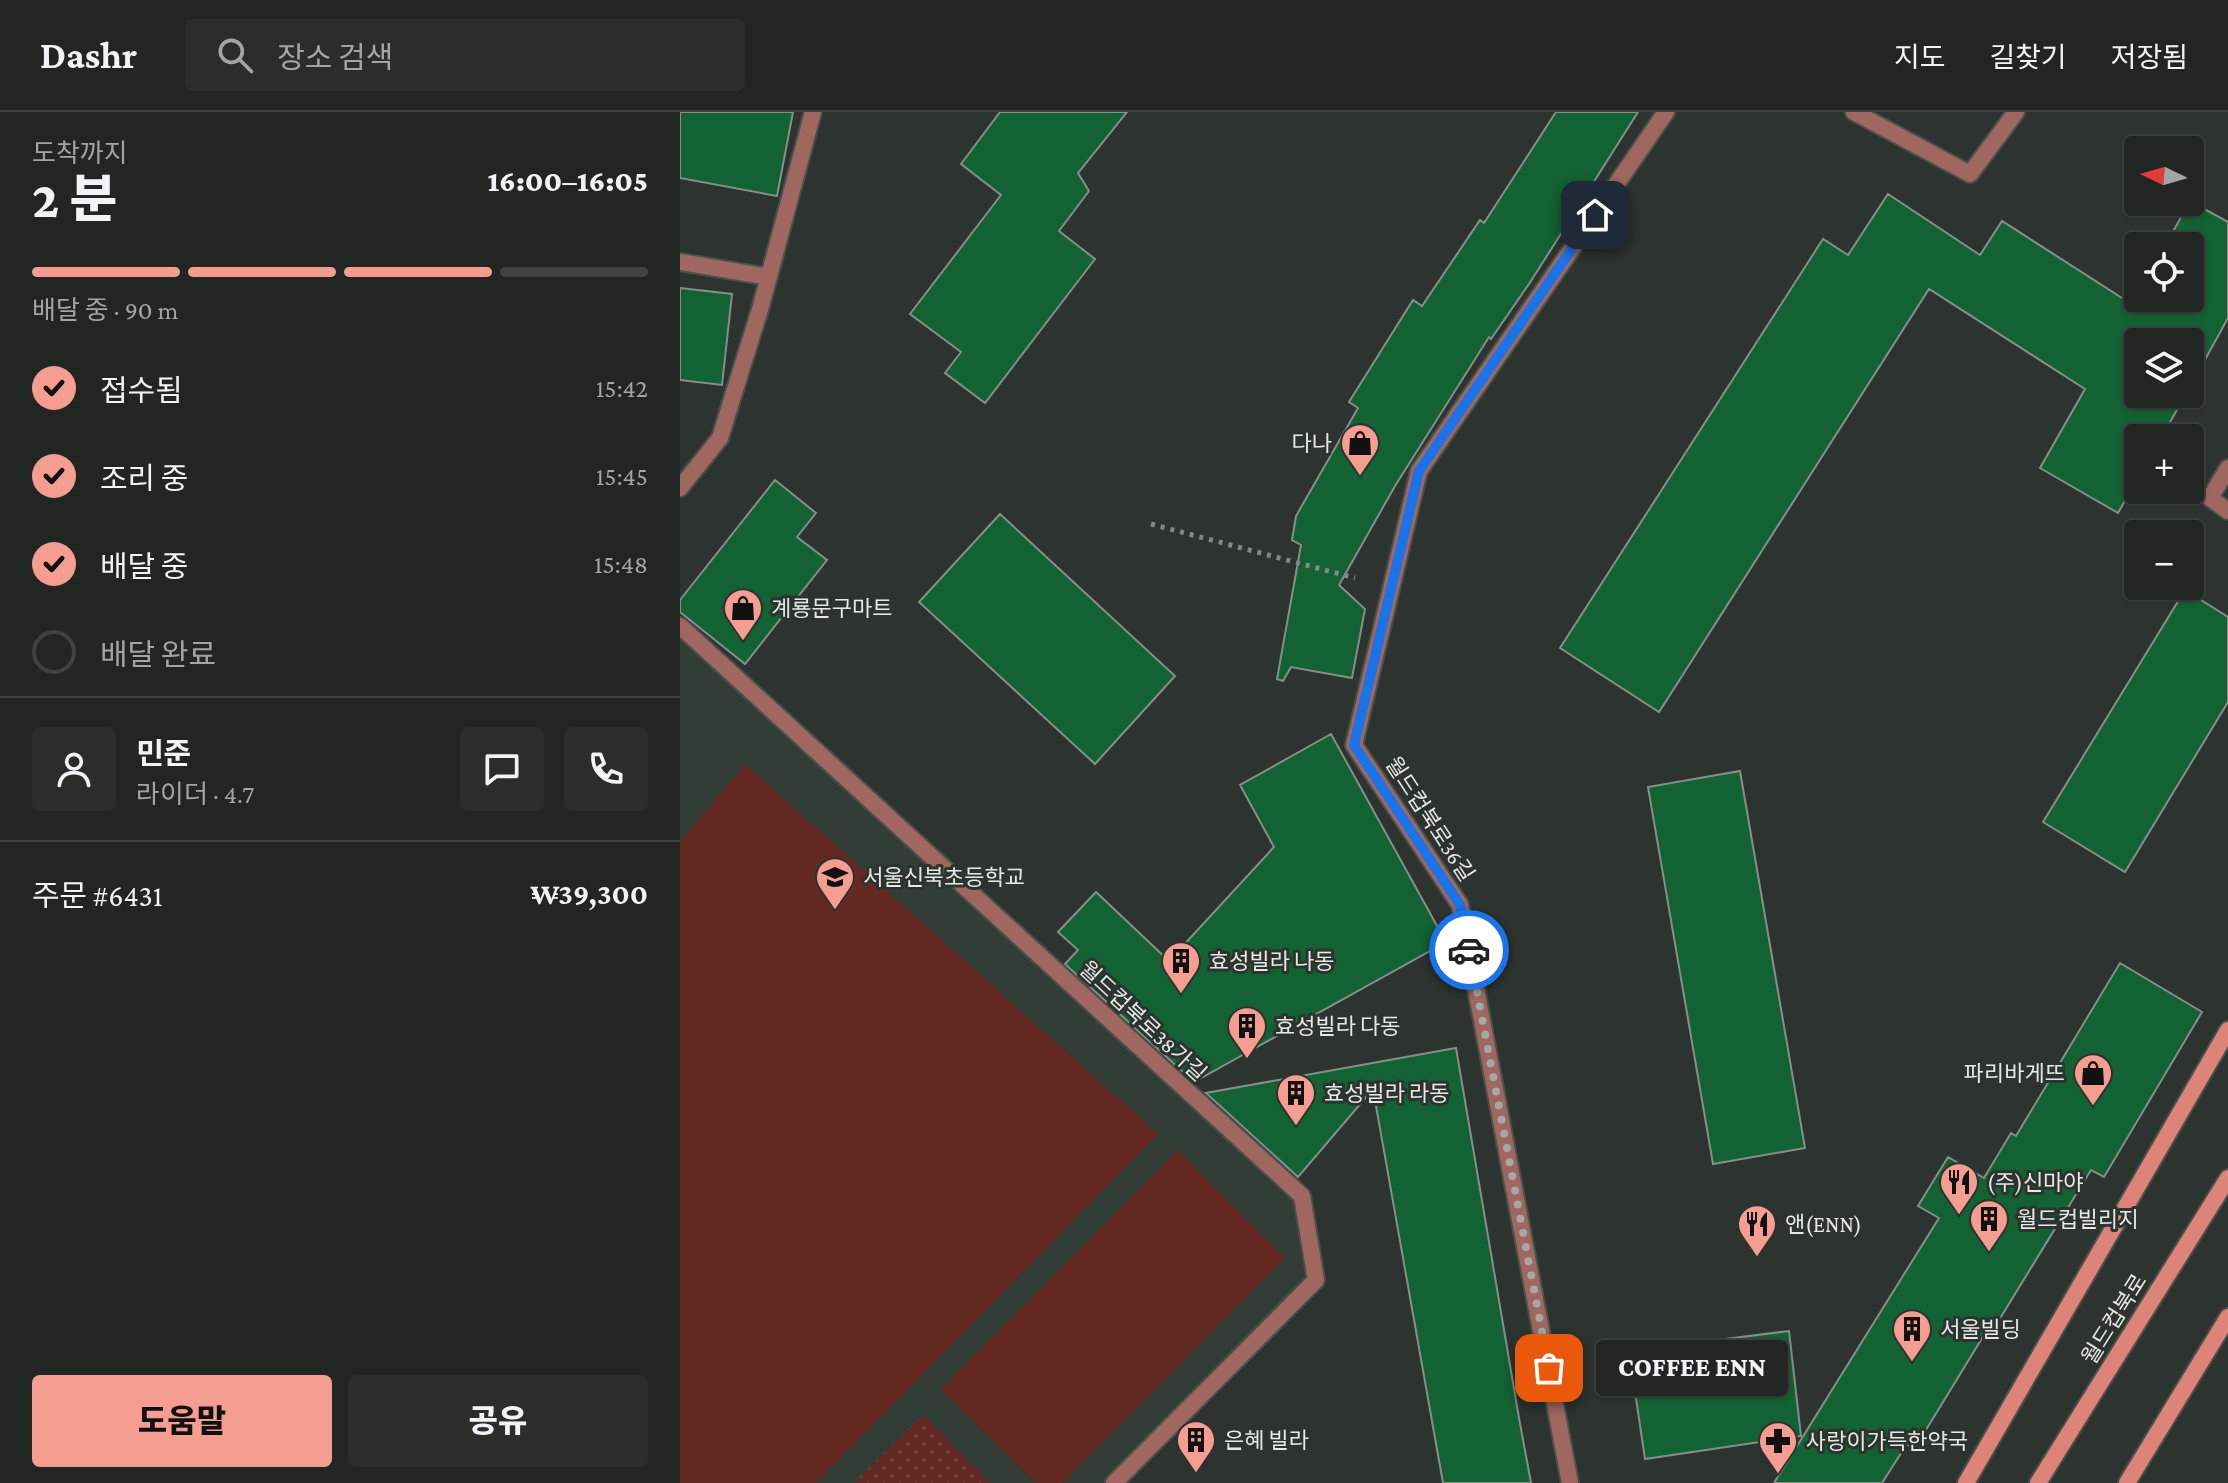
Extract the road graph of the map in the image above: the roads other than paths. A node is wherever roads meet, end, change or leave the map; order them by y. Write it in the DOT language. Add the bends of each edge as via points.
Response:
graph roads {
  1 [pos="813,112"];
  2 [pos="1666,112"];
  3 [pos="1854,112"];
  4 [pos="2016,112"];
  5 [pos="680,262"];
  6 [pos="769,277"];
  7 [pos="2228,468"];
  8 [pos="680,488"];
  9 [pos="2228,511"];
  10 [pos="680,626"];
  11 [pos="2228,1030"];
  12 [pos="2228,1178"];
  13 [pos="2228,1317"];
  14 [pos="1114,1483"];
  15 [pos="1570,1483"];
  16 [pos="1966,1483"];
  17 [pos="2038,1483"];
  18 [pos="2127,1483"];
  1 -- 6 [label="street"];
  2 -- 15 [label="street, 월드컵북로36길" via="1419,471 1354,745 1460,905"];
  3 -- 4 [label="street" via="1970,174"];
  5 -- 6 [label="street"];
  6 -- 8 [label="street" via="720,438"];
  7 -- 9 [label="street" via="2210,498"];
  10 -- 14 [label="street, 월드컵북로38가길" via="1302,1196 1316,1280"];
  11 -- 16 [label="main road"];
  12 -- 17 [label="main road, 월드컵북로"];
  13 -- 18 [label="main road"];
}
